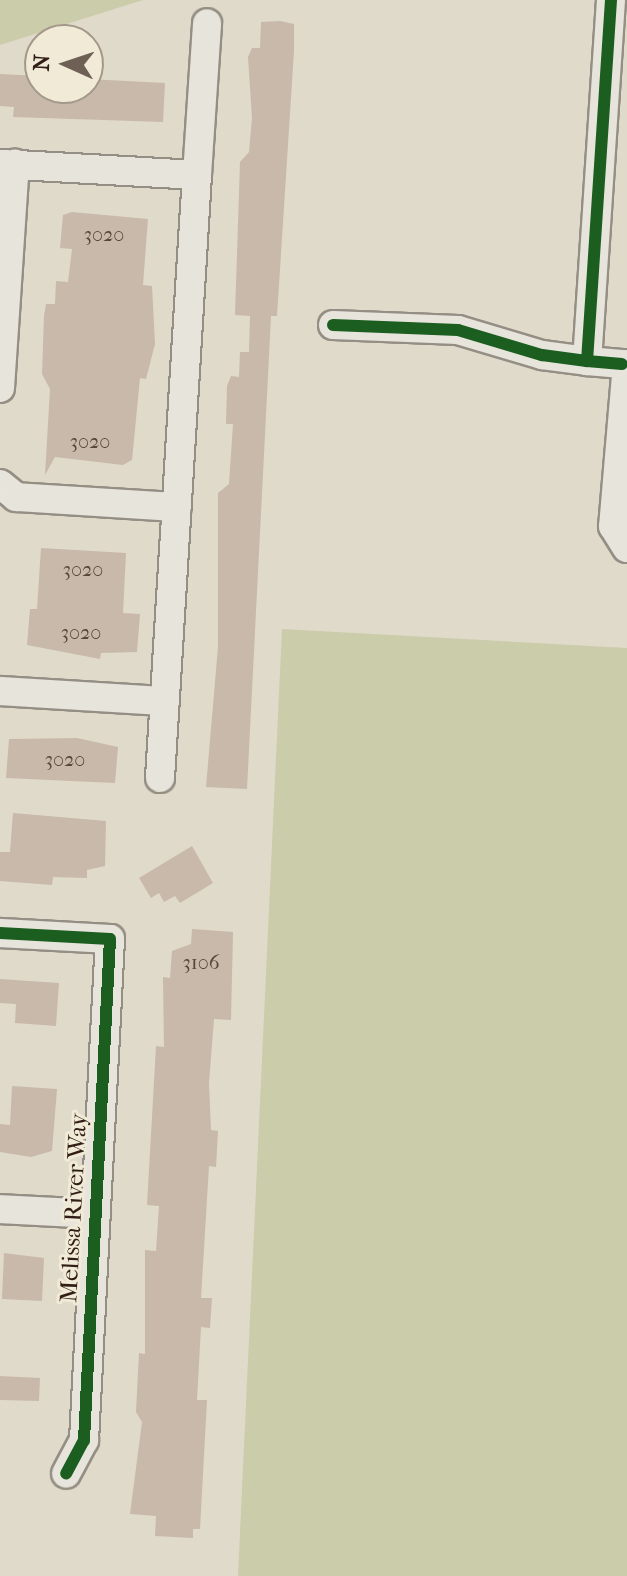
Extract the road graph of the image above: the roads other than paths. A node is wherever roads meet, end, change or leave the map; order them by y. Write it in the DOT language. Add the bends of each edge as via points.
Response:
graph roads {
  1 [pos="611,0"];
  2 [pos="207,23"];
  3 [pos="8,164"];
  4 [pos="197,175"];
  5 [pos="333,325"];
  6 [pos="587,361"];
  7 [pos="625,364"];
  8 [pos="0,388"];
  9 [pos="0,484"];
  10 [pos="177,507"];
  11 [pos="627,548"];
  12 [pos="0,691"];
  13 [pos="165,701"];
  14 [pos="160,778"];
  15 [pos="0,933"];
  16 [pos="0,1209"];
  17 [pos="96,1214"];
  18 [pos="66,1474"];
  1 -- 6 [label="street"];
  2 -- 4 [label="street"];
  3 -- 4 [label="street"];
  3 -- 8 [label="street"];
  4 -- 10 [label="street"];
  5 -- 6 [label="street" via="458,330 542,355"];
  6 -- 7 [label="street"];
  7 -- 11 [label="street" via="613,526"];
  9 -- 10 [label="street" via="16,497"];
  10 -- 13 [label="street"];
  12 -- 13 [label="street"];
  13 -- 14 [label="street"];
  15 -- 17 [label="street, Melissa River Way" via="110,939"];
  16 -- 17 [label="street"];
  17 -- 18 [label="street, Melissa River Way" via="84,1440"];
}
